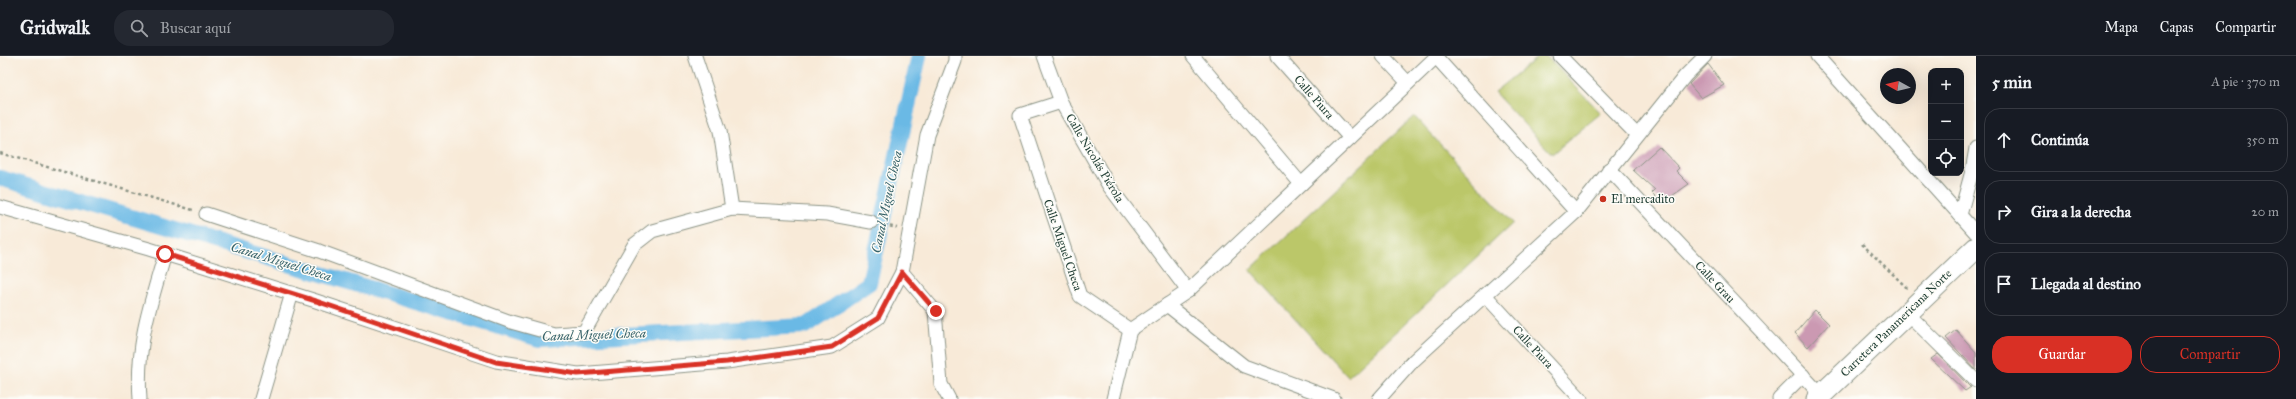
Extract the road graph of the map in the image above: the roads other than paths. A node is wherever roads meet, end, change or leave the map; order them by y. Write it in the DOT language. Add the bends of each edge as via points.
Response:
graph roads {
  1 [pos="695,56"];
  2 [pos="955,56"];
  3 [pos="1044,56"];
  4 [pos="1193,56"];
  5 [pos="1277,56"];
  6 [pos="1383,56"];
  7 [pos="1436,56"];
  8 [pos="1560,56"];
  9 [pos="1705,56"];
  10 [pos="1817,56"];
  11 [pos="1408,83"];
  12 [pos="1062,102"];
  13 [pos="1637,134"];
  14 [pos="1350,138"];
  15 [pos="1976,148"];
  16 [pos="1609,169"];
  17 [pos="1301,184"];
  18 [pos="0,207"];
  19 [pos="732,209"];
  20 [pos="1576,212"];
  21 [pos="206,214"];
  22 [pos="1960,215"];
  23 [pos="872,222"];
  24 [pos="1976,233"];
  25 [pos="1976,248"];
  26 [pos="165,254"];
  27 [pos="902,272"];
  28 [pos="1188,290"];
  29 [pos="292,293"];
  30 [pos="1485,295"];
  31 [pos="1167,305"];
  32 [pos="1914,307"];
  33 [pos="1130,330"];
  34 [pos="1803,376"];
  35 [pos="1976,381"];
  36 [pos="1819,397"];
  37 [pos="140,399"];
  38 [pos="261,399"];
  39 [pos="949,399"];
  40 [pos="1113,399"];
  41 [pos="1334,399"];
  42 [pos="1379,399"];
  43 [pos="1581,399"];
  44 [pos="1779,399"];
  1 -- 19 [label="street" via="720,131"];
  2 -- 27 [label="street" via="927,135"];
  3 -- 12 [label="street, Calle Nicolás Piérola"];
  4 -- 17 [label="street"];
  5 -- 14 [label="street, Calle Piura"];
  6 -- 11 [label="street"];
  7 -- 11 [label="street"];
  7 -- 20 [label="street"];
  8 -- 13 [label="street"];
  9 -- 13 [label="street"];
  10 -- 22 [label="street"];
  11 -- 14 [label="street"];
  12 -- 28 [label="street, Calle Nicolás Piérola" via="1109,186"];
  12 -- 33 [label="street, Calle Miguel Checa" via="1020,115 1080,296"];
  13 -- 16 [label="street"];
  14 -- 17 [label="street"];
  15 -- 22 [label="street"];
  16 -- 20 [label="street"];
  16 -- 34 [label="street, Calle Grau"];
  17 -- 28 [label="street"];
  18 -- 26 [label="street"];
  19 -- 21 [label="street" via="652,231 634,245 584,332 554,334 511,322 319,251"];
  19 -- 23 [label="street" via="827,214"];
  20 -- 30 [label="street"];
  22 -- 24 [label="street"];
  25 -- 32 [label="highway, Carretera Panamericana Norte"];
  26 -- 29 [label="street"];
  26 -- 37 [label="street" via="141,339 138,371"];
  27 -- 29 [label="street" via="878,318 832,347 727,362 578,374 496,362"];
  27 -- 39 [label="street" via="936,311 941,384"];
  28 -- 31 [label="street"];
  29 -- 38 [label="street"];
  30 -- 42 [label="street" via="1412,362"];
  30 -- 43 [label="street, Calle Piura"];
  31 -- 33 [label="street"];
  31 -- 41 [label="street" via="1244,366"];
  32 -- 35 [label="street"];
  32 -- 36 [label="highway, Carretera Panamericana Norte"];
  33 -- 40 [label="street"];
  34 -- 36 [label="street, Calle Grau"];
  34 -- 44 [label="street"];
}
